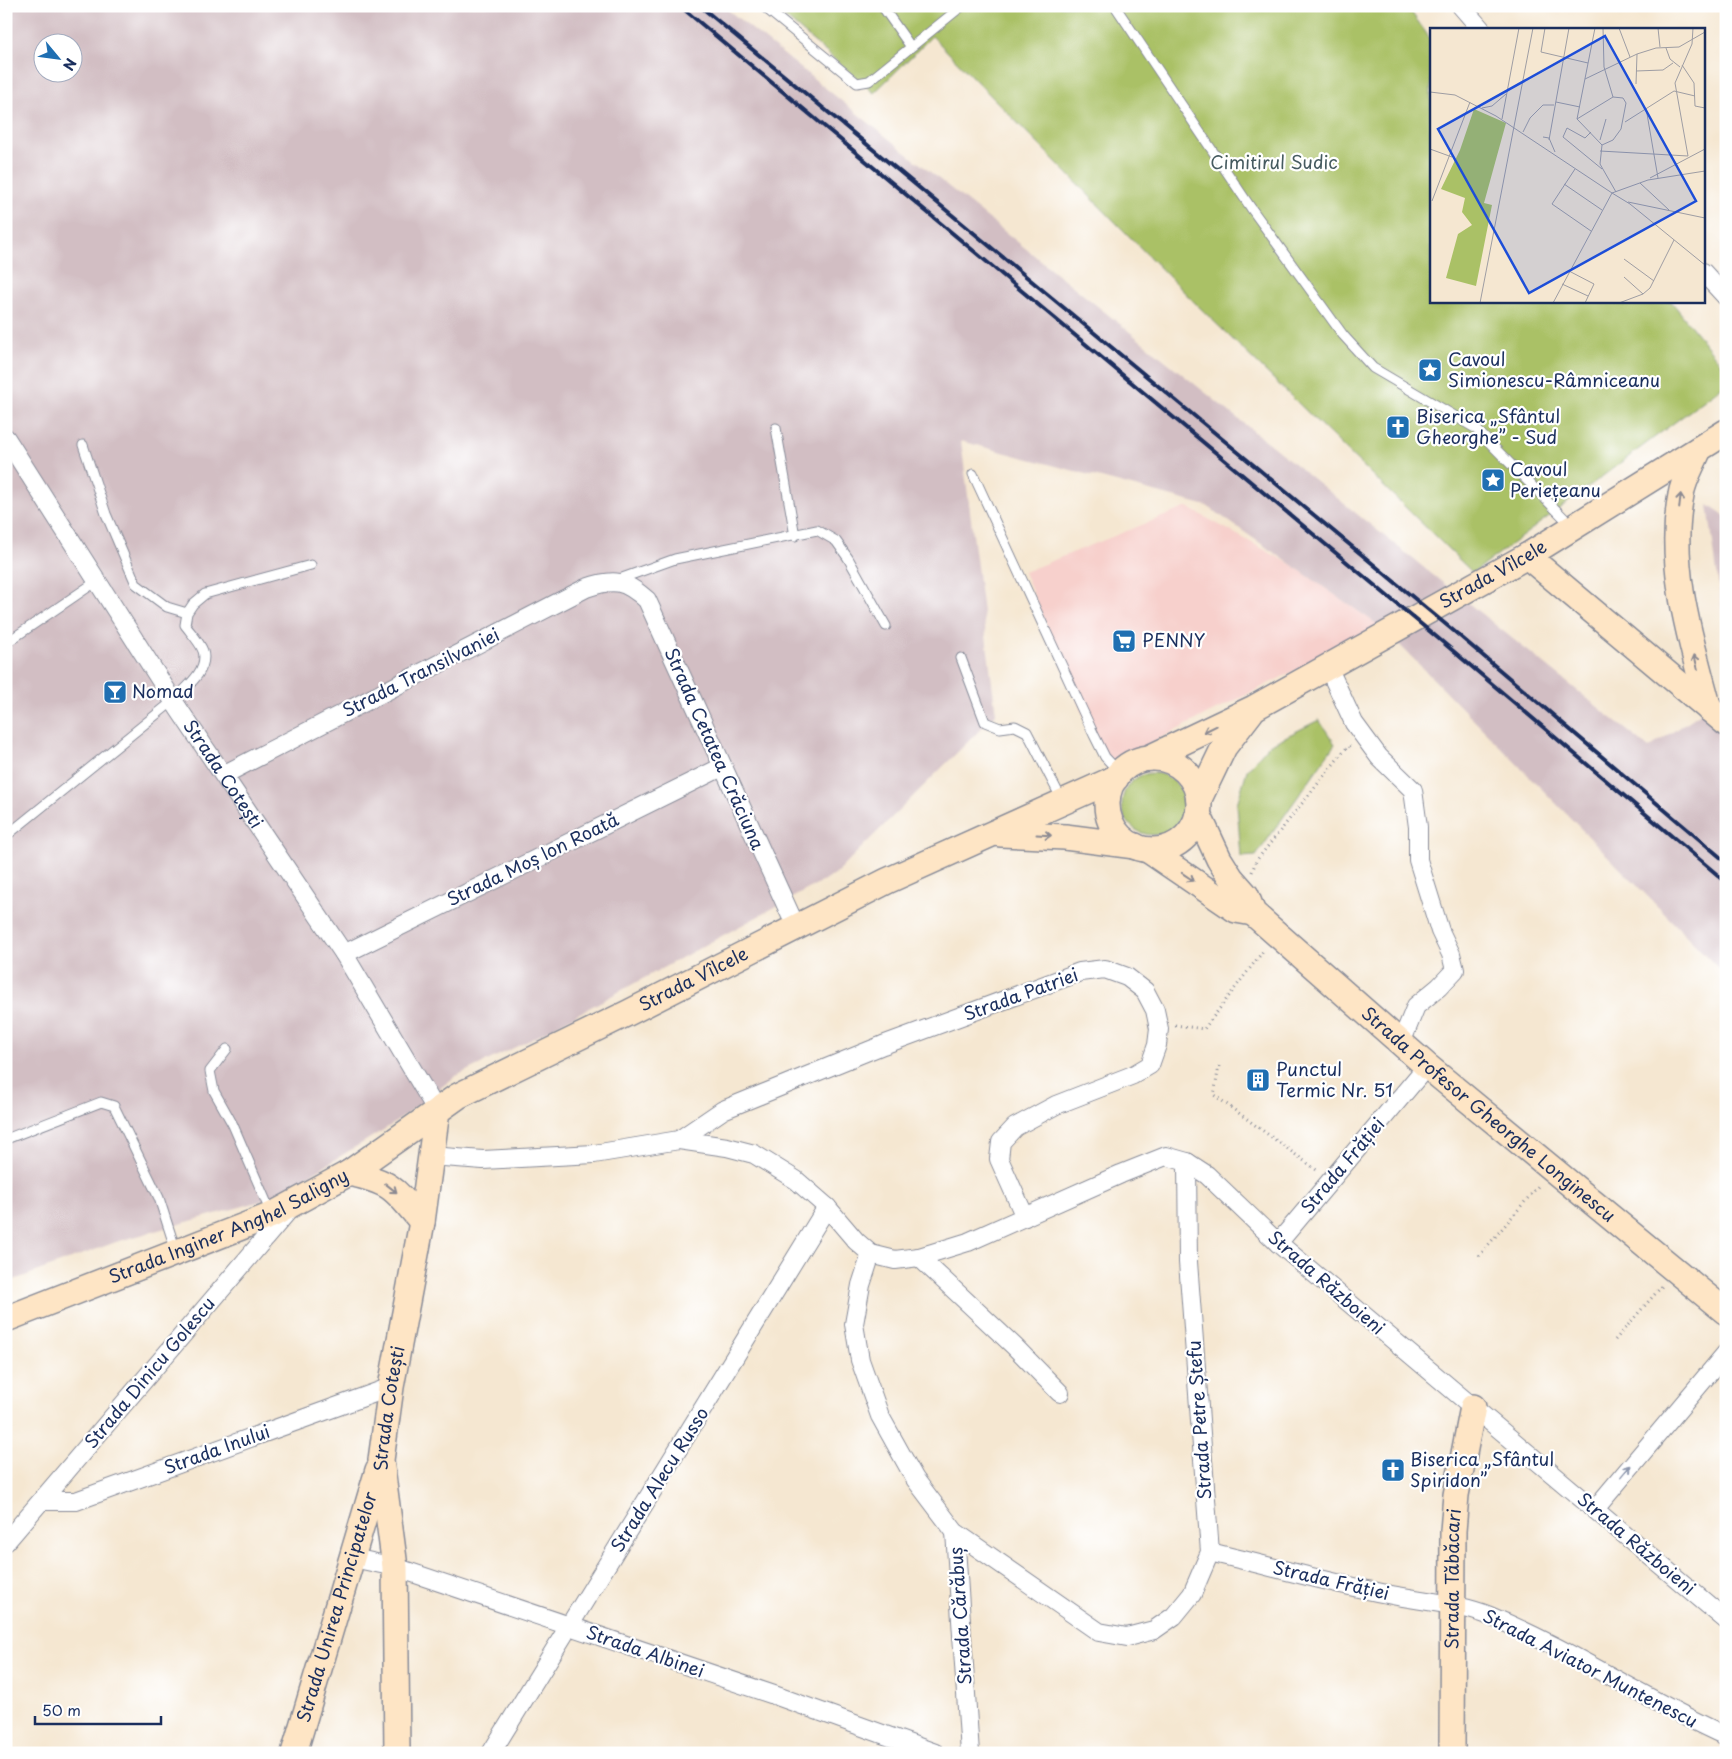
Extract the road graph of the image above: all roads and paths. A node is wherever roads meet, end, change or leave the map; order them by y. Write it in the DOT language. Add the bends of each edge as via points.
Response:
graph roads {
  1 [pos="763,6"];
  2 [pos="882,6"];
  3 [pos="962,6"];
  4 [pos="1115,6"];
  5 [pos="1461,6"];
  6 [pos="1480,28"];
  7 [pos="912,47"];
  8 [pos="1704,273"];
  9 [pos="1726,297"];
  10 [pos="776,428"];
  11 [pos="1725,433"];
  12 [pos="6,438"];
  13 [pos="83,445"];
  14 [pos="1699,449"];
  15 [pos="973,474"];
  16 [pos="1574,529"];
  17 [pos="795,536"];
  18 [pos="1527,556"];
  19 [pos="311,565"];
  20 [pos="97,581"];
  21 [pos="616,582"];
  22 [pos="187,613"];
  23 [pos="886,626"];
  24 [pos="6,642"];
  25 [pos="961,658"];
  26 [pos="1328,667"];
  27 [pos="173,700"];
  28 [pos="1254,708"];
  29 [pos="1717,716"];
  30 [pos="1355,752"];
  31 [pos="1149,758"];
  32 [pos="722,767"];
  33 [pos="225,774"];
  34 [pos="1118,775"];
  35 [pos="1063,802"];
  36 [pos="1198,807"];
  37 [pos="995,834"];
  38 [pos="6,836"];
  39 [pos="1142,848"];
  40 [pos="1249,904"];
  41 [pos="796,927"];
  42 [pos="1276,933"];
  43 [pos="344,954"];
  44 [pos="1158,1023"];
  45 [pos="1401,1043"];
  46 [pos="226,1049"];
  47 [pos="1219,1066"];
  48 [pos="1427,1066"];
  49 [pos="437,1111"];
  50 [pos="6,1139"];
  51 [pos="679,1140"];
  52 [pos="430,1156"];
  53 [pos="1187,1162"];
  54 [pos="1553,1170"];
  55 [pos="349,1174"];
  56 [pos="1331,1180"];
  57 [pos="294,1203"];
  58 [pos="827,1207"];
  59 [pos="272,1215"];
  60 [pos="1026,1217"];
  61 [pos="422,1222"];
  62 [pos="1278,1243"];
  63 [pos="177,1253"];
  64 [pos="871,1254"];
  65 [pos="1479,1256"];
  66 [pos="919,1257"];
  67 [pos="1676,1271"];
  68 [pos="1726,1312"];
  69 [pos="6,1319"];
  70 [pos="1615,1340"];
  71 [pos="1726,1353"];
  72 [pos="391,1387"];
  73 [pos="1060,1393"];
  74 [pos="1473,1407"];
  75 [pos="381,1460"];
  76 [pos="42,1501"];
  77 [pos="1595,1508"];
  78 [pos="955,1532"];
  79 [pos="6,1542"];
  80 [pos="1210,1552"];
  81 [pos="353,1558"];
  82 [pos="395,1568"];
  83 [pos="1453,1607"];
  84 [pos="1726,1620"];
  85 [pos="569,1626"];
  86 [pos="1126,1637"];
  87 [pos="1726,1736"];
  88 [pos="294,1753"];
  89 [pos="397,1753"];
  90 [pos="491,1753"];
  91 [pos="935,1753"];
  92 [pos="970,1753"];
  93 [pos="1452,1753"];
  1 -- 7 [label="lane" via="857,83 869,81"];
  2 -- 7 [label="lane"];
  3 -- 7 [label="lane"];
  4 -- 16 [label="lane" via="1251,208 1343,336 1373,368 1474,428"];
  5 -- 6 [label="street"];
  8 -- 9 [label="street"];
  10 -- 17 [label="lane"];
  11 -- 14 [label="main road, Strada Vîlcele"];
  12 -- 20 [label="street, Strada Cotești"];
  13 -- 22 [label="lane" via="106,514 136,584 167,607"];
  14 -- 16 [label="main road, Strada Vîlcele"];
  29 -- 14 [label="main road, one-way" via="1683,597 1676,542 1681,494"];
  15 -- 34 [label="lane" via="1094,735"];
  16 -- 18 [label="main road, Strada Vîlcele"];
  17 -- 21 [label="lane" via="675,559"];
  17 -- 23 [label="lane" via="817,530 836,541"];
  18 -- 26 [label="main road, Strada Vîlcele"];
  18 -- 29 [label="main road"];
  19 -- 22 [label="lane" via="205,594"];
  20 -- 24 [label="lane"];
  20 -- 27 [label="street, Strada Cotești"];
  21 -- 32 [label="street, Strada Cetatea Crăciuna" via="633,588 647,600"];
  21 -- 33 [label="street, Strada Transilvaniei" via="604,581 586,588"];
  22 -- 27 [label="lane" via="184,625 203,651 203,662 197,676"];
  25 -- 35 [label="lane" via="985,722 1000,728 1015,726 1027,732"];
  26 -- 28 [label="main road, Strada Vîlcele"];
  26 -- 45 [label="street" via="1354,723 1413,790 1418,860 1455,970 1416,1006"];
  27 -- 33 [label="street, Strada Cotești"];
  27 -- 38 [label="lane"];
  28 -- 31 [label="main road, Strada Vîlcele, one-way"];
  28 -- 36 [label="main road, Strada Vîlcele" via="1224,747"];
  30 -- 40 [label="path" via="1348,746 1256,861"];
  31 -- 34 [label="main road" via="1128,766"];
  31 -- 36 [label="main road" via="1176,764 1187,774 1195,786"];
  32 -- 41 [label="street, Strada Cetatea Crăciuna"];
  32 -- 43 [label="street, Strada Moș Ion Roată"];
  33 -- 43 [label="street, Strada Cotești"];
  34 -- 35 [label="main road, Strada Vîlcele"];
  34 -- 39 [label="main road" via="1110,790 1109,817 1124,839"];
  35 -- 37 [label="main road, Strada Vîlcele"];
  36 -- 39 [label="main road" via="1193,826 1185,837 1162,849"];
  36 -- 40 [label="main road, Strada Profesor Gheorghe Longinescu" via="1219,859"];
  37 -- 39 [label="main road, Strada Vîlcele, one-way" via="1057,836"];
  37 -- 41 [label="main road, Strada Vîlcele" via="887,881"];
  39 -- 40 [label="main road, Strada Profesor Gheorghe Longinescu, one-way" via="1236,910"];
  40 -- 42 [label="main road, Strada Profesor Gheorghe Longinescu"];
  41 -- 49 [label="main road, Strada Vîlcele" via="458,1096"];
  42 -- 44 [label="path" via="1204,1030"];
  42 -- 45 [label="main road, Strada Profesor Gheorghe Longinescu"];
  43 -- 49 [label="street, Strada Cotești"];
  44 -- 51 [label="street, Strada Patriei" via="1145,991 1127,977 1105,969 1080,972 883,1045 724,1110"];
  44 -- 60 [label="street, Strada Patriei" via="1157,1045 1150,1064 1133,1075 1056,1105 1015,1127 1001,1142 999,1159"];
  45 -- 48 [label="main road, Strada Profesor Gheorghe Longinescu"];
  46 -- 59 [label="lane" via="210,1071 214,1091 233,1125"];
  47 -- 56 [label="path" via="1214,1095"];
  48 -- 54 [label="main road, Strada Profesor Gheorghe Longinescu"];
  48 -- 56 [label="street, Strada Frăției"];
  49 -- 52 [label="main road"];
  49 -- 55 [label="main road, Strada Inginer Anghel Saligny"];
  50 -- 63 [label="lane" via="101,1102 114,1106 159,1198"];
  51 -- 52 [label="street" via="594,1154 483,1160"];
  51 -- 58 [label="street" via="754,1154 796,1180"];
  52 -- 61 [label="main road, Strada Cotești"];
  53 -- 60 [label="street, Strada Războieni" via="1166,1156"];
  53 -- 62 [label="street, Strada Războieni" via="1207,1175"];
  53 -- 80 [label="street, Strada Petre Ștefu" via="1188,1262"];
  54 -- 65 [label="path"];
  54 -- 67 [label="main road, Strada Profesor Gheorghe Longinescu"];
  55 -- 57 [label="main road, Strada Inginer Anghel Saligny"];
  55 -- 61 [label="main road, one-way" via="377,1179 390,1186"];
  56 -- 62 [label="street, Strada Frăției"];
  57 -- 59 [label="main road, Strada Inginer Anghel Saligny"];
  57 -- 76 [label="street, Strada Dinicu Golescu"];
  58 -- 64 [label="street"];
  58 -- 85 [label="street, Strada Alecu Russo"];
  59 -- 63 [label="main road, Strada Inginer Anghel Saligny"];
  60 -- 66 [label="street, Strada Războieni" via="968,1242"];
  61 -- 72 [label="main road, Strada Cotești"];
  62 -- 74 [label="street, Strada Războieni"];
  63 -- 69 [label="main road, Strada Inginer Anghel Saligny"];
  64 -- 66 [label="street, Strada Războieni" via="895,1260"];
  64 -- 78 [label="street" via="854,1324 860,1360 880,1416 915,1479"];
  66 -- 73 [label="street"];
  67 -- 68 [label="main road, Strada Profesor Gheorghe Longinescu"];
  67 -- 70 [label="path"];
  77 -- 71 [label="street, one-way"];
  72 -- 75 [label="main road, Strada Cotești"];
  72 -- 76 [label="street, Strada Inului" via="76,1501"];
  74 -- 77 [label="street, Strada Războieni"];
  74 -- 83 [label="main road, Strada Tăbăcari" via="1456,1495"];
  75 -- 81 [label="main road, Strada Unirea Principatelor"];
  75 -- 82 [label="main road, Strada Cotești"];
  76 -- 79 [label="street, Strada Dinicu Golescu"];
  77 -- 84 [label="street, Strada Războieni"];
  78 -- 86 [label="street, Strada Cărăbuș" via="1099,1632"];
  78 -- 92 [label="street, Strada Cărăbuș"];
  80 -- 83 [label="street, Strada Frăției"];
  80 -- 86 [label="street, Strada Petre Ștefu" via="1192,1594 1174,1616 1154,1630"];
  81 -- 82 [label="street, Strada Albinei"];
  81 -- 88 [label="main road, Strada Unirea Principatelor"];
  82 -- 85 [label="street, Strada Albinei"];
  82 -- 89 [label="main road, Strada Cotești"];
  83 -- 87 [label="street, Strada Aviator Muntenescu" via="1489,1615"];
  83 -- 93 [label="main road, Strada Tăbăcari"];
  85 -- 90 [label="street, Strada Alecu Russo"];
  85 -- 91 [label="street, Strada Albinei"];
}
